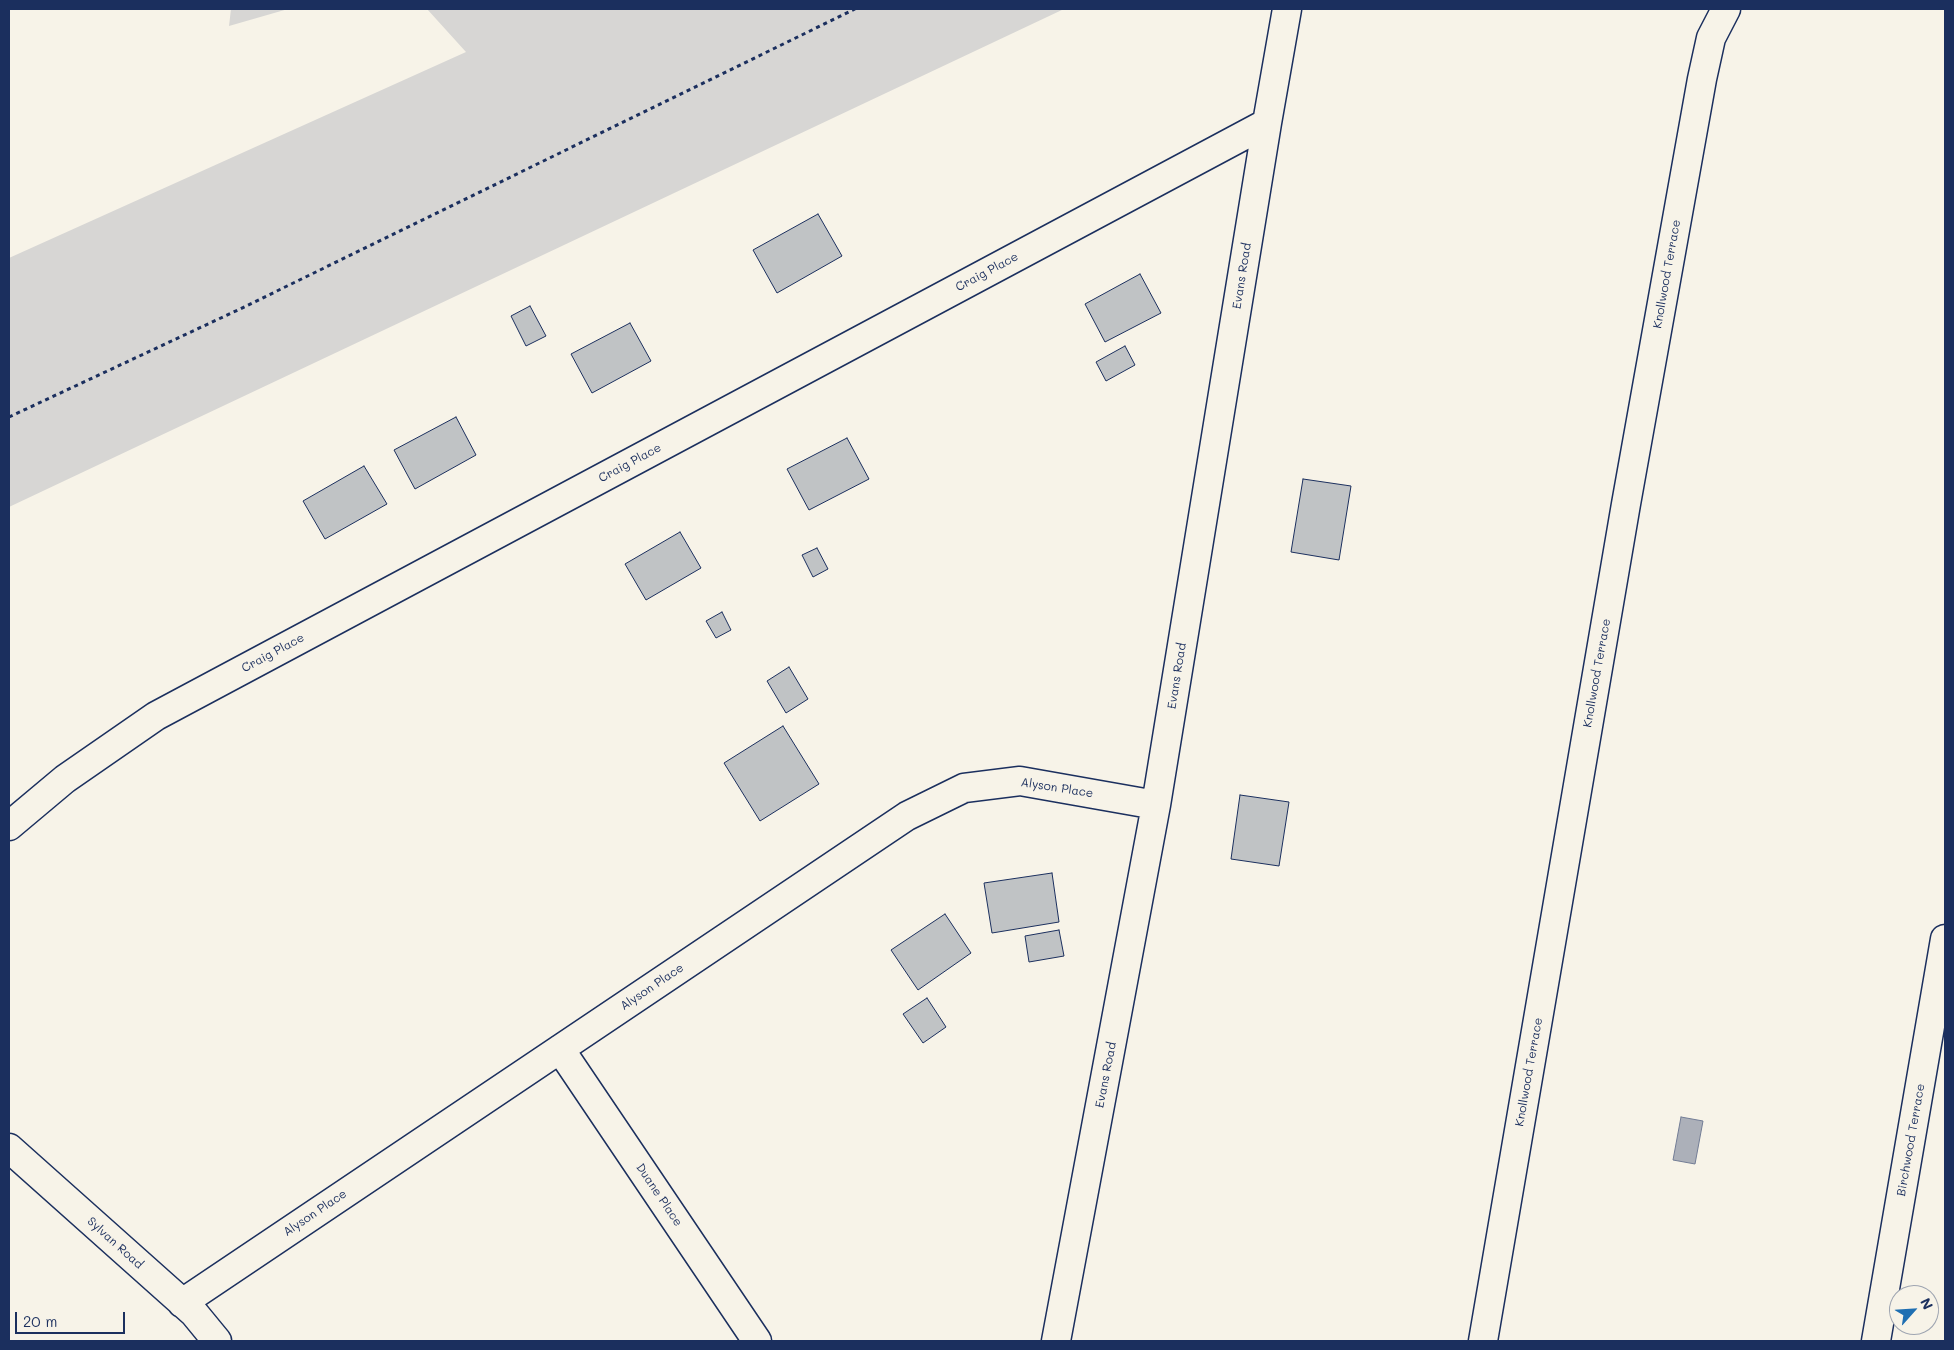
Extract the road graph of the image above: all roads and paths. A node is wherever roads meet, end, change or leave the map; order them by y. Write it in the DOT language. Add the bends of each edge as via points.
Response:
graph roads {
  1 [pos="855,9"];
  2 [pos="1287,9"];
  3 [pos="1726,9"];
  4 [pos="1267,123"];
  5 [pos="9,417"];
  6 [pos="1156,805"];
  7 [pos="9,826"];
  8 [pos="1945,939"];
  9 [pos="560,1049"];
  10 [pos="9,1148"];
  11 [pos="182,1303"];
  12 [pos="217,1341"];
  13 [pos="758,1341"];
  14 [pos="1056,1341"];
  15 [pos="1483,1341"];
  16 [pos="1876,1341"];
  1 -- 5 [label="path" via="240,309"];
  2 -- 4 [label="street, Evans Road"];
  3 -- 15 [label="street, Knollwood Terrace" via="1711,38 1702,78"];
  4 -- 6 [label="street, Evans Road"];
  4 -- 7 [label="street, Craig Place" via="156,716 65,779"];
  6 -- 9 [label="street, Alyson Place" via="1020,781 964,788 907,816"];
  6 -- 14 [label="street, Evans Road"];
  8 -- 16 [label="street, Birchwood Terrace"];
  9 -- 11 [label="street, Alyson Place"];
  9 -- 13 [label="street, Duane Place"];
  10 -- 11 [label="street, Sylvan Road"];
  11 -- 12 [label="street, Sylvan Road"];
}
